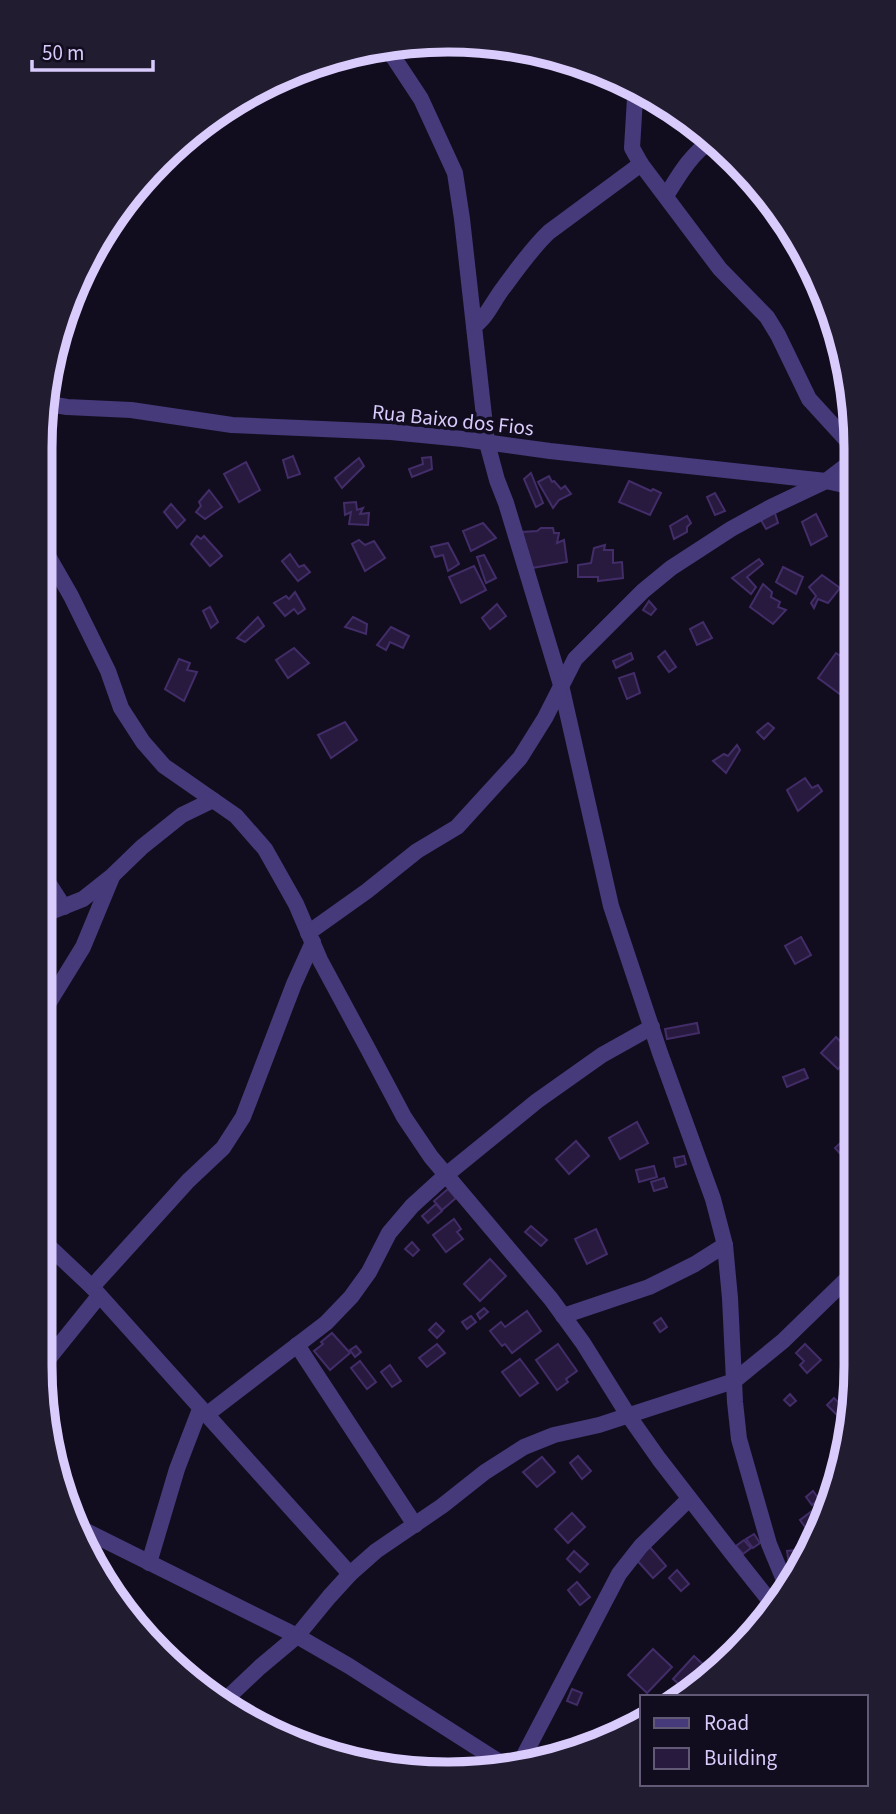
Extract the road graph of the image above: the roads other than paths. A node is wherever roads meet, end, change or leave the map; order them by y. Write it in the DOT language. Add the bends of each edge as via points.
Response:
graph roads {
  1 [pos="394,56"];
  2 [pos="635,99"];
  3 [pos="703,146"];
  4 [pos="641,164"];
  5 [pos="666,197"];
  6 [pos="474,326"];
  7 [pos="55,405"];
  8 [pos="844,437"];
  9 [pos="487,443"];
  10 [pos="844,467"];
  11 [pos="826,481"];
  12 [pos="844,485"];
  13 [pos="52,563"];
  14 [pos="561,685"];
  15 [pos="213,800"];
  16 [pos="112,876"];
  17 [pos="52,888"];
  18 [pos="64,907"];
  19 [pos="52,912"];
  20 [pos="310,938"];
  21 [pos="52,997"];
  22 [pos="652,1027"];
  23 [pos="446,1175"];
  24 [pos="725,1245"];
  25 [pos="52,1250"];
  26 [pos="844,1283"];
  27 [pos="96,1292"];
  28 [pos="563,1316"];
  29 [pos="297,1345"];
  30 [pos="52,1353"];
  31 [pos="734,1381"];
  32 [pos="203,1412"];
  33 [pos="628,1415"];
  34 [pos="689,1499"];
  35 [pos="415,1525"];
  36 [pos="90,1534"];
  37 [pos="149,1563"];
  38 [pos="350,1574"];
  39 [pos="783,1577"];
  40 [pos="768,1599"];
  41 [pos="297,1636"];
  42 [pos="229,1696"];
  43 [pos="525,1754"];
  44 [pos="494,1759"];
  1 -- 6 [label="street" via="421,99 455,173"];
  2 -- 4 [label="street" via="632,148"];
  3 -- 5 [label="street" via="687,162"];
  4 -- 5 [label="street"];
  4 -- 6 [label="street" via="549,232"];
  5 -- 8 [label="street" via="720,269 766,317 809,399"];
  6 -- 9 [label="street"];
  7 -- 9 [label="street, Rua Baixo dos Fios" via="131,410 232,425 391,432"];
  9 -- 11 [label="street, Rua Baixo dos Fios"];
  9 -- 14 [label="street"];
  10 -- 11 [label="street"];
  11 -- 12 [label="street, Rua Baixo dos Fios"];
  11 -- 14 [label="street" via="747,519 671,568 575,659"];
  13 -- 15 [label="street" via="142,742 164,766"];
  14 -- 20 [label="street" via="520,758 457,827 417,851"];
  14 -- 22 [label="street" via="611,906"];
  15 -- 16 [label="street" via="182,815"];
  15 -- 20 [label="street" via="236,816 265,849"];
  16 -- 18 [label="street" via="83,899"];
  16 -- 21 [label="street" via="83,947"];
  17 -- 18 [label="street"];
  18 -- 19 [label="street"];
  20 -- 23 [label="street" via="404,1117"];
  20 -- 27 [label="street" via="243,1117 223,1148 188,1181"];
  22 -- 23 [label="street" via="559,1085"];
  22 -- 24 [label="street"];
  23 -- 28 [label="street"];
  23 -- 29 [label="street" via="389,1233 351,1297"];
  24 -- 28 [label="street" via="649,1287"];
  24 -- 31 [label="street"];
  25 -- 27 [label="street"];
  26 -- 31 [label="street"];
  27 -- 30 [label="street"];
  27 -- 32 [label="street"];
  28 -- 33 [label="street"];
  29 -- 32 [label="street"];
  29 -- 35 [label="street"];
  31 -- 33 [label="street"];
  31 -- 39 [label="street" via="739,1439"];
  32 -- 37 [label="street" via="177,1469"];
  32 -- 38 [label="street"];
  33 -- 34 [label="street"];
  33 -- 35 [label="street" via="524,1447"];
  34 -- 40 [label="street"];
  34 -- 43 [label="street" via="619,1574"];
  35 -- 38 [label="street"];
  36 -- 37 [label="street"];
  37 -- 41 [label="street"];
  38 -- 41 [label="street"];
  41 -- 42 [label="street"];
  41 -- 44 [label="street"];
}
